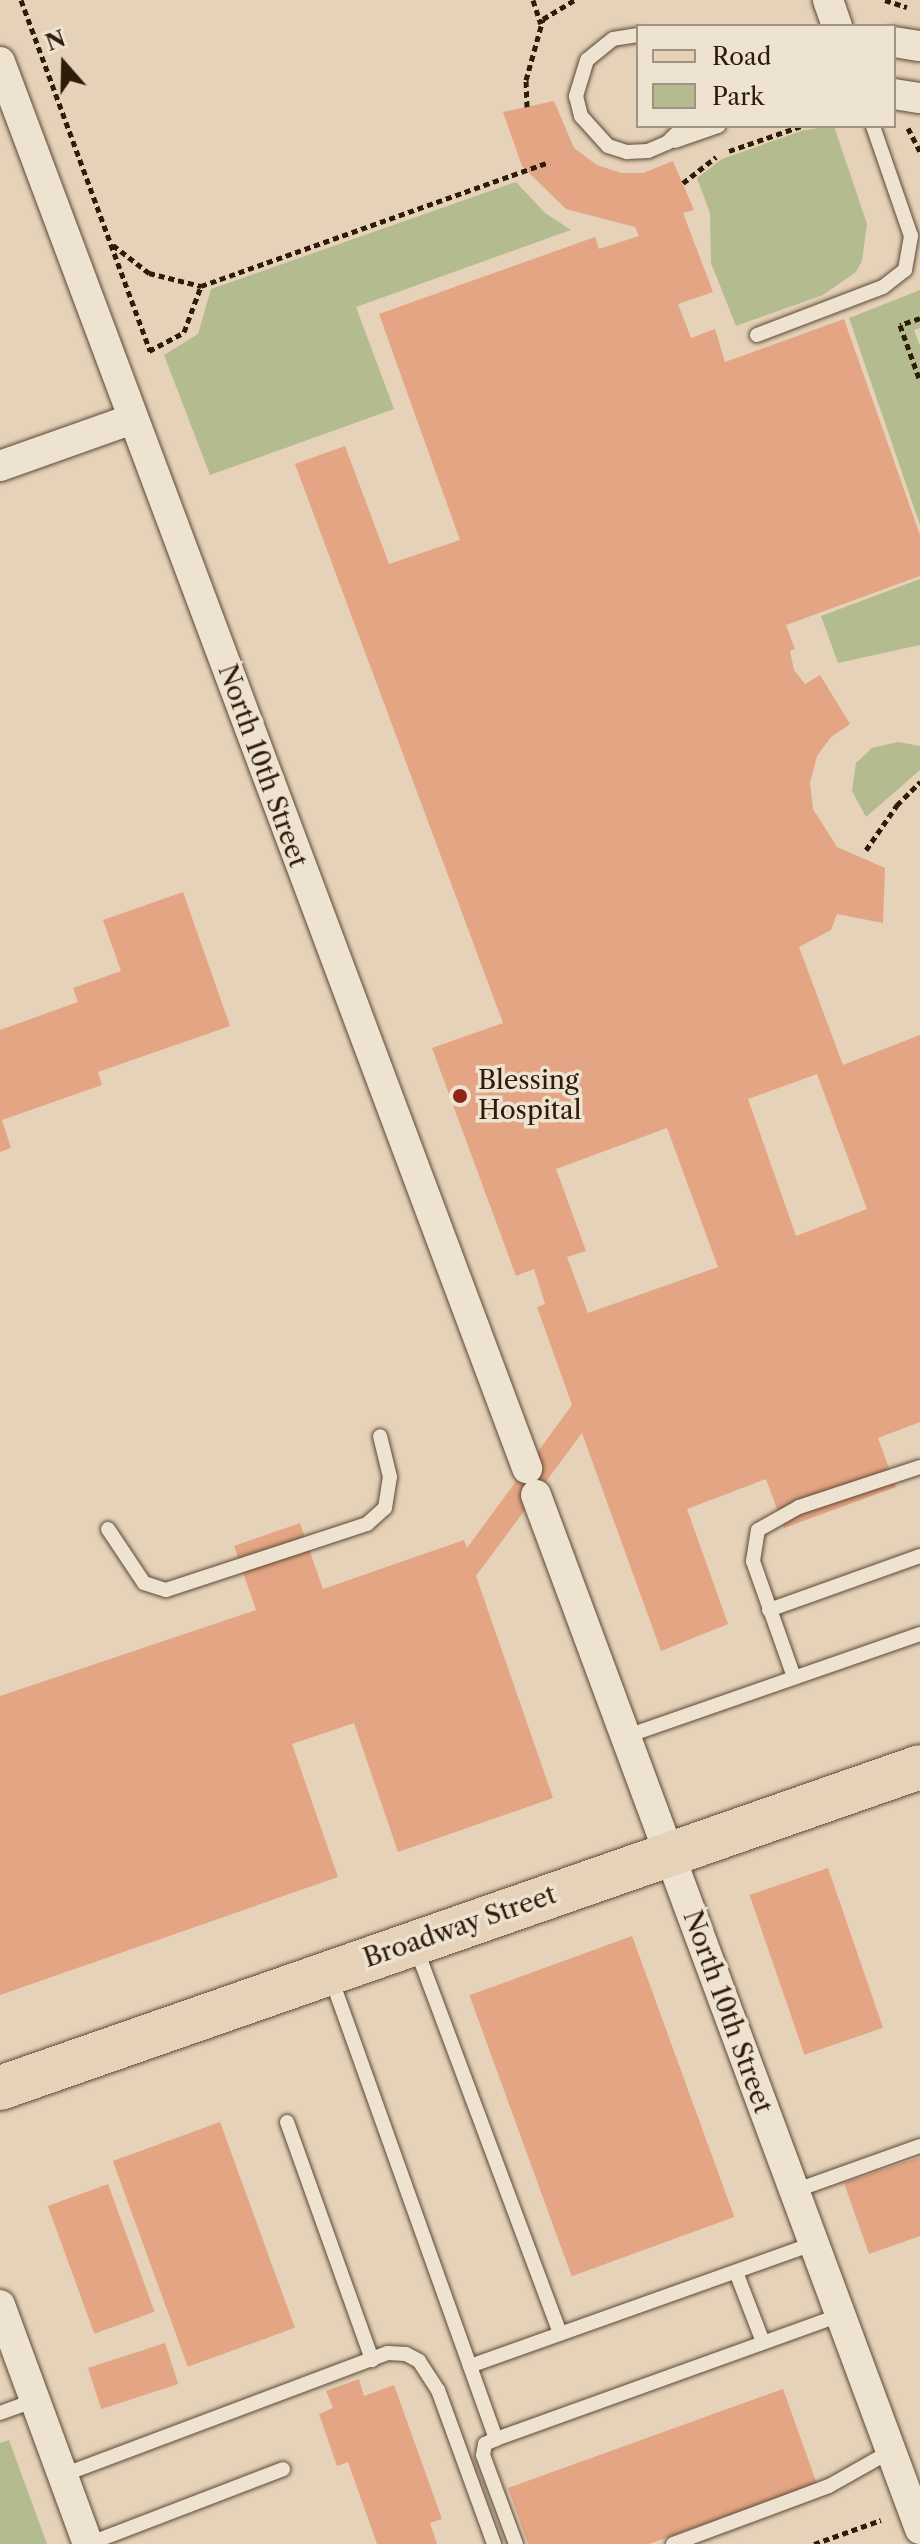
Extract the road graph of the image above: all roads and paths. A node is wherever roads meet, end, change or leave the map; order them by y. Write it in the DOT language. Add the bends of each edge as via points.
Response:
graph roads {
  1 [pos="21,0"];
  2 [pos="533,0"];
  3 [pos="575,0"];
  4 [pos="828,0"];
  5 [pos="885,0"];
  6 [pos="920,10"];
  7 [pos="836,24"];
  8 [pos="541,25"];
  9 [pos="636,35"];
  10 [pos="896,42"];
  11 [pos="920,46"];
  12 [pos="0,62"];
  13 [pos="906,102"];
  14 [pos="527,107"];
  15 [pos="682,128"];
  16 [pos="712,128"];
  17 [pos="796,128"];
  18 [pos="874,128"];
  19 [pos="667,143"];
  20 [pos="920,152"];
  21 [pos="550,162"];
  22 [pos="683,183"];
  23 [pos="113,245"];
  24 [pos="201,286"];
  25 [pos="920,318"];
  26 [pos="757,335"];
  27 [pos="150,351"];
  28 [pos="112,364"];
  29 [pos="920,381"];
  30 [pos="133,419"];
  31 [pos="0,466"];
  32 [pos="920,782"];
  33 [pos="866,850"];
  34 [pos="380,1436"];
  35 [pos="920,1467"];
  36 [pos="108,1529"];
  37 [pos="920,1556"];
  38 [pos="769,1610"];
  39 [pos="920,1634"];
  40 [pos="794,1677"];
  41 [pos="627,1736"];
  42 [pos="920,1767"];
  43 [pos="669,1854"];
  44 [pos="414,1943"];
  45 [pos="329,1973"];
  46 [pos="0,2088"];
  47 [pos="287,2122"];
  48 [pos="920,2146"];
  49 [pos="794,2191"];
  50 [pos="813,2244"];
  51 [pos="736,2272"];
  52 [pos="0,2305"];
  53 [pos="840,2315"];
  54 [pos="560,2333"];
  55 [pos="763,2342"];
  56 [pos="372,2360"];
  57 [pos="470,2366"];
  58 [pos="35,2400"];
  59 [pos="0,2413"];
  60 [pos="496,2439"];
  61 [pos="891,2451"];
  62 [pos="283,2469"];
  63 [pos="63,2475"];
  64 [pos="916,2519"];
  65 [pos="88,2544"];
  66 [pos="494,2544"];
  67 [pos="516,2544"];
  68 [pos="673,2544"];
  69 [pos="814,2544"];
  1 -- 27 [label="path"];
  2 -- 8 [label="path"];
  3 -- 8 [label="path" via="553,8"];
  4 -- 7 [label="street"];
  5 -- 6 [label="path"];
  8 -- 14 [label="path" via="526,80"];
  9 -- 19 [label="lane" via="613,39 587,60 576,96 581,116 608,146 627,152"];
  10 -- 11 [label="street"];
  12 -- 28 [label="street, North 10th Street"];
  13 -- 20 [label="path"];
  15 -- 19 [label="lane"];
  16 -- 19 [label="lane"];
  17 -- 22 [label="path" via="708,161"];
  18 -- 26 [label="lane" via="911,236 905,270 883,287"];
  21 -- 24 [label="path"];
  23 -- 24 [label="path" via="149,273"];
  24 -- 27 [label="path" via="184,332"];
  25 -- 29 [label="path" via="900,325"];
  27 -- 28 [label="path"];
  28 -- 30 [label="street, North 10th Street"];
  30 -- 31 [label="street"];
  30 -- 41 [label="street, North 10th Street"];
  32 -- 33 [label="path"];
  34 -- 36 [label="lane" via="390,1477 385,1508 352,1530 166,1590 144,1583"];
  35 -- 38 [label="lane" via="799,1507 758,1530 753,1561"];
  37 -- 38 [label="lane"];
  38 -- 40 [label="lane"];
  39 -- 40 [label="lane"];
  40 -- 41 [label="lane"];
  41 -- 43 [label="street, North 10th Street"];
  42 -- 43 [label="main road, Broadway Street"];
  43 -- 44 [label="main road, Broadway Street"];
  43 -- 49 [label="street, North 10th Street"];
  44 -- 45 [label="main road, Broadway Street"];
  44 -- 54 [label="lane"];
  45 -- 46 [label="main road, Broadway Street"];
  45 -- 57 [label="lane"];
  47 -- 56 [label="lane"];
  48 -- 49 [label="lane"];
  49 -- 50 [label="street, North 10th Street"];
  50 -- 51 [label="lane"];
  50 -- 53 [label="street, North 10th Street"];
  51 -- 54 [label="lane"];
  51 -- 55 [label="lane"];
  52 -- 58 [label="street"];
  53 -- 55 [label="lane"];
  53 -- 61 [label="street, North 10th Street"];
  54 -- 57 [label="lane"];
  55 -- 60 [label="lane"];
  56 -- 63 [label="lane"];
  56 -- 66 [label="lane" via="388,2353 419,2361 438,2390"];
  57 -- 60 [label="lane"];
  58 -- 59 [label="lane"];
  58 -- 63 [label="street"];
  60 -- 67 [label="lane" via="485,2444 483,2455"];
  61 -- 64 [label="street, North 10th Street"];
  61 -- 68 [label="lane" via="829,2486"];
  62 -- 65 [label="lane"];
  63 -- 65 [label="street"];
  64 -- 69 [label="path"];
}
